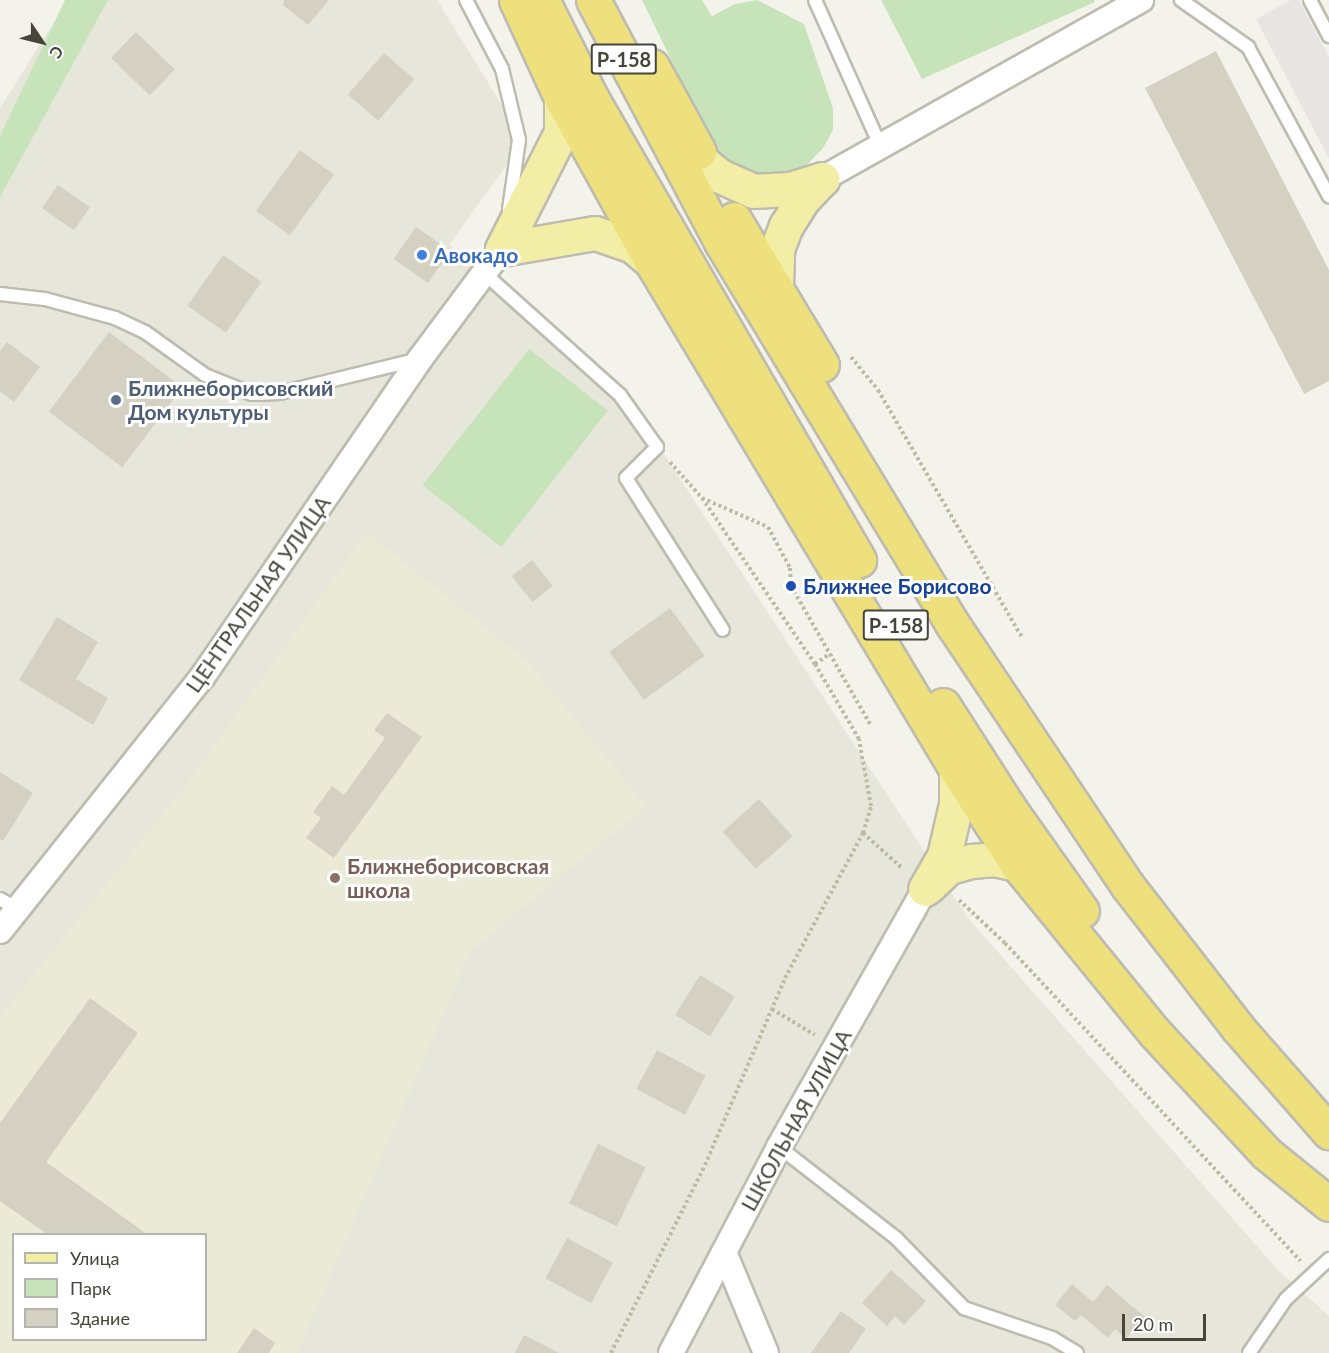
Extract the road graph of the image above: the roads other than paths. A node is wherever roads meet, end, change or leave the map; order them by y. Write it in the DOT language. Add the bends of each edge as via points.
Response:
graph roads {
  1 [pos="466,0"];
  2 [pos="516,0"];
  3 [pos="542,0"];
  4 [pos="593,0"];
  5 [pos="617,0"];
  6 [pos="815,0"];
  7 [pos="1141,0"];
  8 [pos="1181,0"];
  9 [pos="1310,0"];
  10 [pos="1329,36"];
  11 [pos="561,98"];
  12 [pos="880,145"];
  13 [pos="705,164"];
  14 [pos="822,180"];
  15 [pos="1329,196"];
  16 [pos="493,261"];
  17 [pos="651,261"];
  18 [pos="776,285"];
  19 [pos="0,294"];
  20 [pos="420,359"];
  21 [pos="723,630"];
  22 [pos="956,769"];
  23 [pos="1058,785"];
  24 [pos="1017,864"];
  25 [pos="938,891"];
  26 [pos="8,904"];
  27 [pos="0,931"];
  28 [pos="1329,1132"];
  29 [pos="779,1148"];
  30 [pos="1329,1196"];
  31 [pos="1329,1204"];
  32 [pos="724,1252"];
  33 [pos="1329,1259"];
  34 [pos="671,1353"];
  35 [pos="766,1353"];
  36 [pos="1077,1353"];
  37 [pos="1249,1353"];
  1 -- 16 [label="lane" via="501,69 519,140"];
  2 -- 11 [label="highway"];
  3 -- 30 [label="highway, Р-158" via="592,99 702,291 947,711 1008,808 1079,908 1199,1056"];
  4 -- 23 [label="highway, Р-158" via="721,242 951,621"];
  5 -- 13 [label="highway"];
  6 -- 12 [label="lane"];
  7 -- 12 [label="street"];
  8 -- 15 [label="lane" via="1248,47"];
  9 -- 10 [label="lane"];
  11 -- 16 [label="main road" via="561,132"];
  11 -- 17 [label="highway"];
  12 -- 14 [label="street"];
  13 -- 14 [label="main road" via="720,176 753,191 790,189"];
  13 -- 18 [label="highway"];
  14 -- 18 [label="main road" via="802,200 786,226 777,249"];
  16 -- 17 [label="main road" via="596,233 633,246"];
  16 -- 20 [label="street, ЦЕНТРАЛЬНАЯ УЛИЦА"];
  16 -- 21 [label="lane" via="620,395 657,447 626,478"];
  17 -- 22 [label="highway"];
  18 -- 23 [label="highway" via="1007,684"];
  19 -- 20 [label="lane" via="45,299 115,318 145,332 205,375 252,394 280,393"];
  20 -- 26 [label="street, ЦЕНТРАЛЬНАЯ УЛИЦА" via="203,676"];
  22 -- 24 [label="highway"];
  22 -- 25 [label="main road" via="957,804"];
  23 -- 28 [label="highway, Р-158" via="1128,885 1237,1027"];
  24 -- 25 [label="main road" via="994,859 949,867"];
  24 -- 31 [label="highway" via="1155,1033 1266,1153"];
  25 -- 29 [label="street, ШКОЛЬНАЯ УЛИЦА" via="836,1048"];
  26 -- 27 [label="street, ЦЕНТРАЛЬНАЯ УЛИЦА"];
  29 -- 32 [label="street, ШКОЛЬНАЯ УЛИЦА"];
  29 -- 36 [label="lane" via="896,1238 964,1308 1052,1338"];
  32 -- 34 [label="street, ШКОЛЬНАЯ УЛИЦА"];
  32 -- 35 [label="street"];
  33 -- 37 [label="lane" via="1286,1299"];
}
